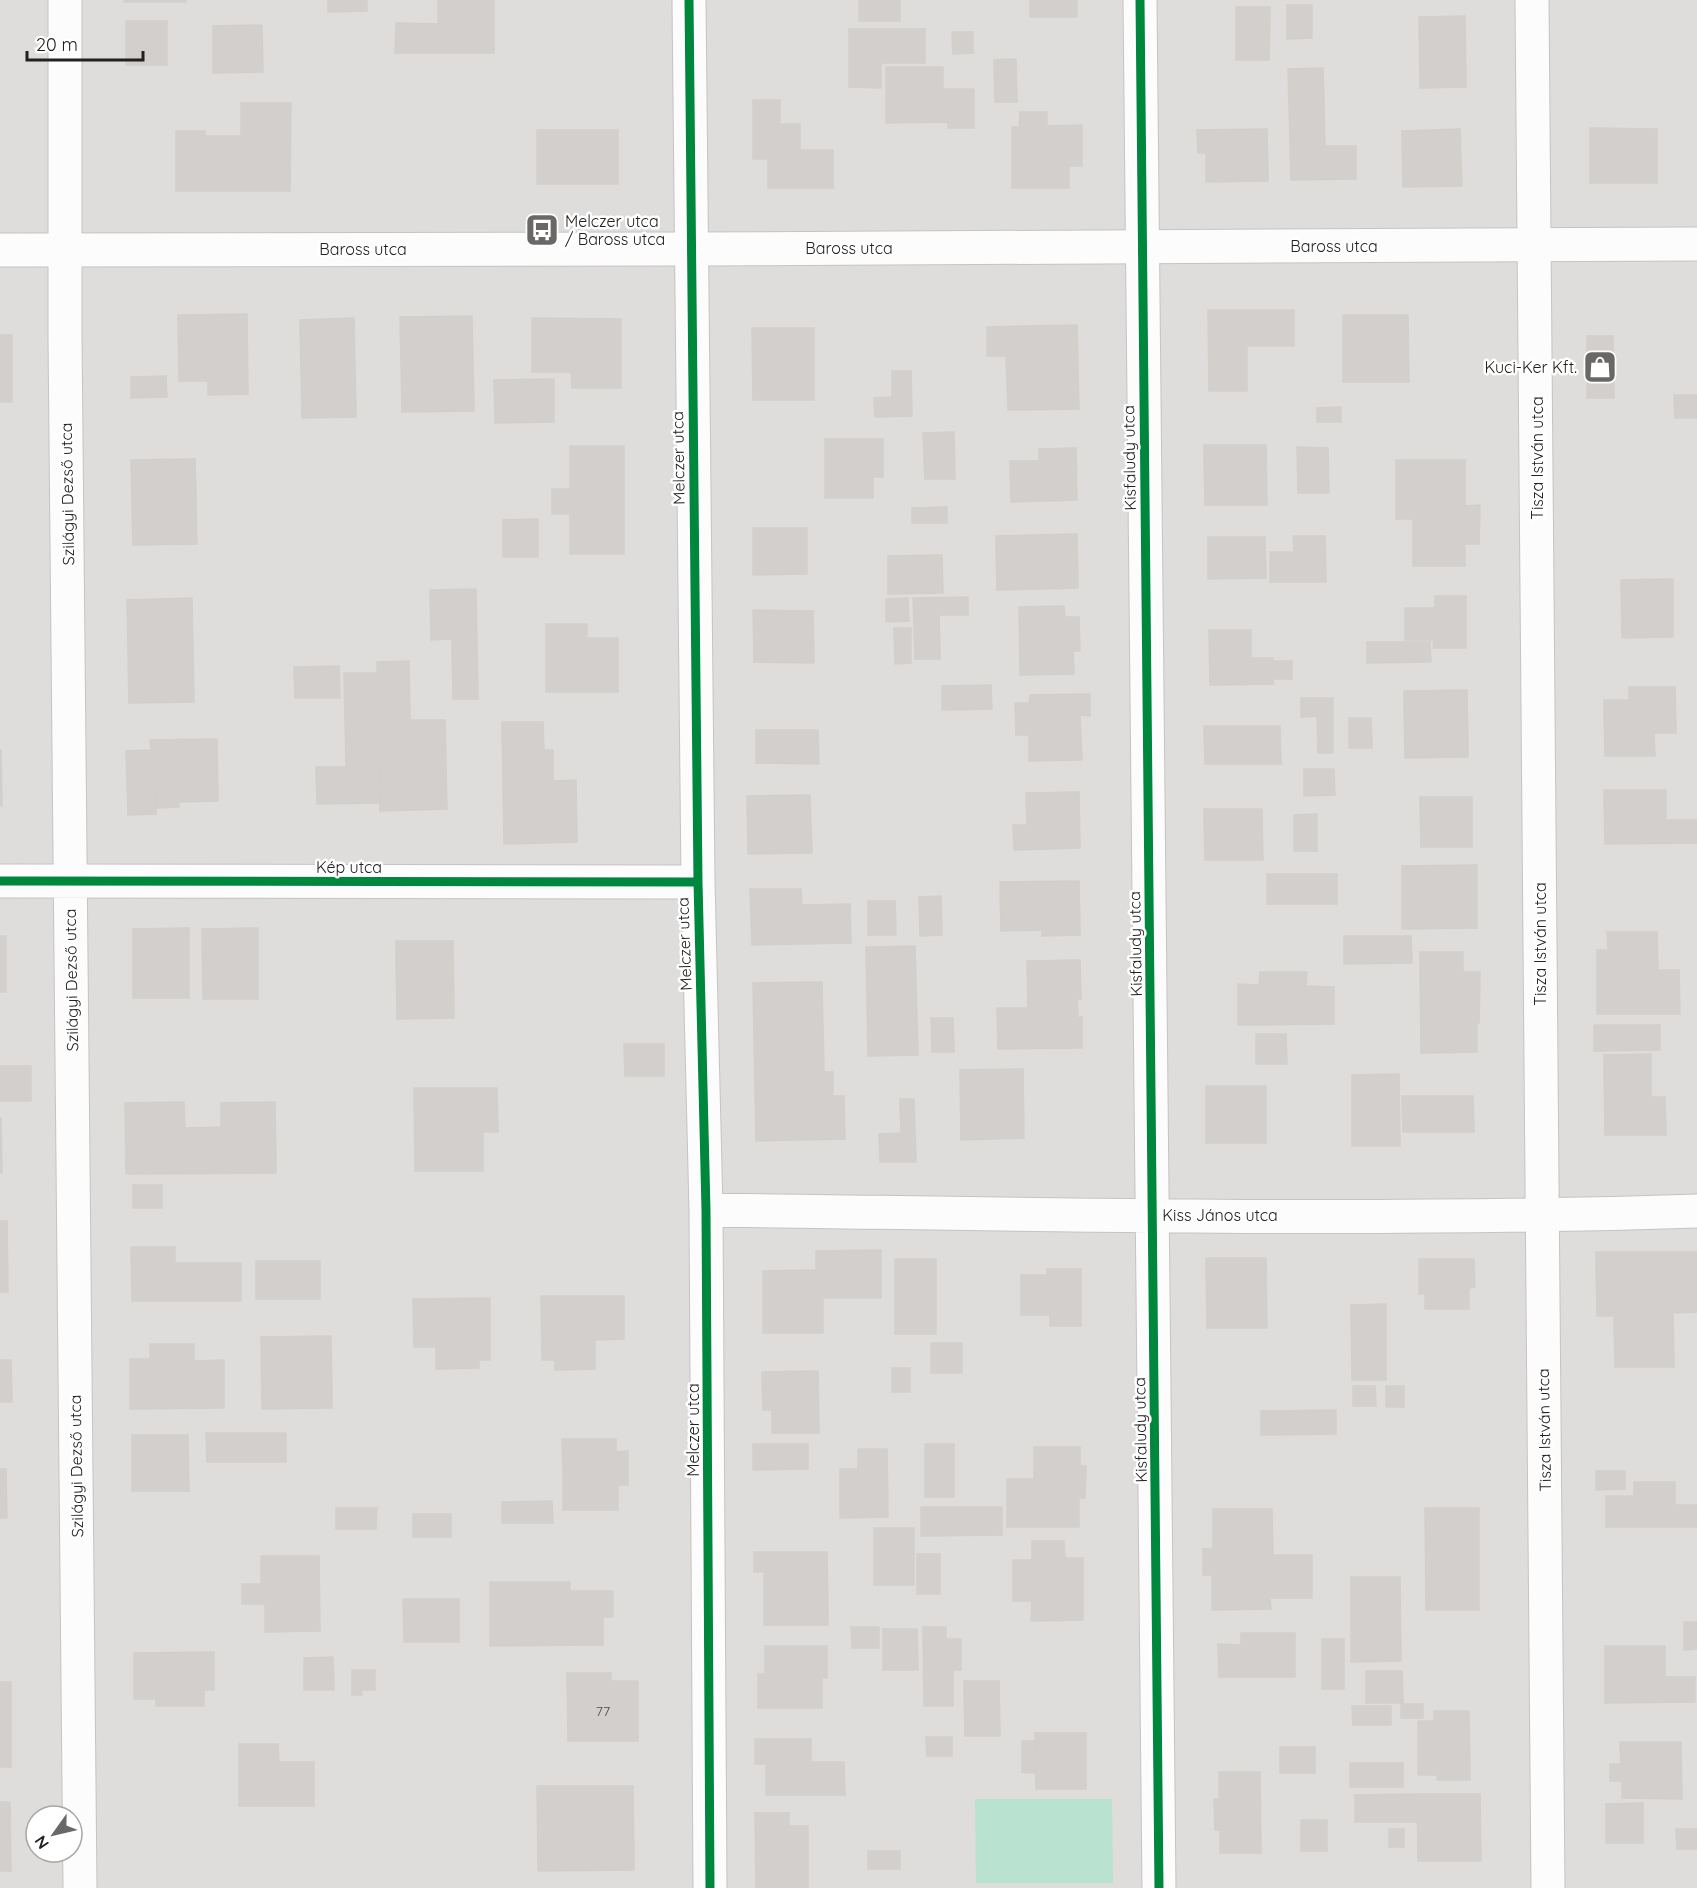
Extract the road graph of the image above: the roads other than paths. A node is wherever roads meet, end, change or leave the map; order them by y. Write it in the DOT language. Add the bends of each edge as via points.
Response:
graph roads {
  1 [pos="65,0"];
  2 [pos="689,0"];
  3 [pos="1140,0"];
  4 [pos="1532,0"];
  5 [pos="1697,244"];
  6 [pos="1535,245"];
  7 [pos="1141,247"];
  8 [pos="691,249"];
  9 [pos="0,250"];
  10 [pos="65,250"];
  11 [pos="0,881"];
  12 [pos="70,881"];
  13 [pos="698,882"];
  14 [pos="706,1210"];
  15 [pos="1697,1211"];
  16 [pos="1153,1215"];
  17 [pos="1542,1216"];
  18 [pos="80,1888"];
  19 [pos="710,1888"];
  20 [pos="1159,1888"];
  21 [pos="1548,1888"];
  1 -- 10 [label="street, Szilágyi Dezső utca"];
  2 -- 8 [label="street, Melczer utca"];
  3 -- 7 [label="street, Kisfaludy utca"];
  4 -- 6 [label="street, Tisza István utca"];
  5 -- 6 [label="street, Baross utca"];
  6 -- 7 [label="street, Baross utca"];
  6 -- 17 [label="street, Tisza István utca"];
  7 -- 8 [label="street, Baross utca"];
  7 -- 16 [label="street, Kisfaludy utca"];
  8 -- 10 [label="street, Baross utca"];
  8 -- 13 [label="street, Melczer utca"];
  9 -- 10 [label="street, Baross utca"];
  10 -- 12 [label="street, Szilágyi Dezső utca"];
  11 -- 12 [label="street, Kép utca"];
  12 -- 13 [label="street, Kép utca"];
  12 -- 18 [label="street, Szilágyi Dezső utca"];
  13 -- 14 [label="street, Melczer utca"];
  14 -- 16 [label="street, Kiss János utca"];
  14 -- 19 [label="street, Melczer utca"];
  15 -- 17 [label="street, Kiss János utca"];
  16 -- 17 [label="street, Kiss János utca"];
  16 -- 20 [label="street, Kisfaludy utca"];
  17 -- 21 [label="street, Tisza István utca"];
}
